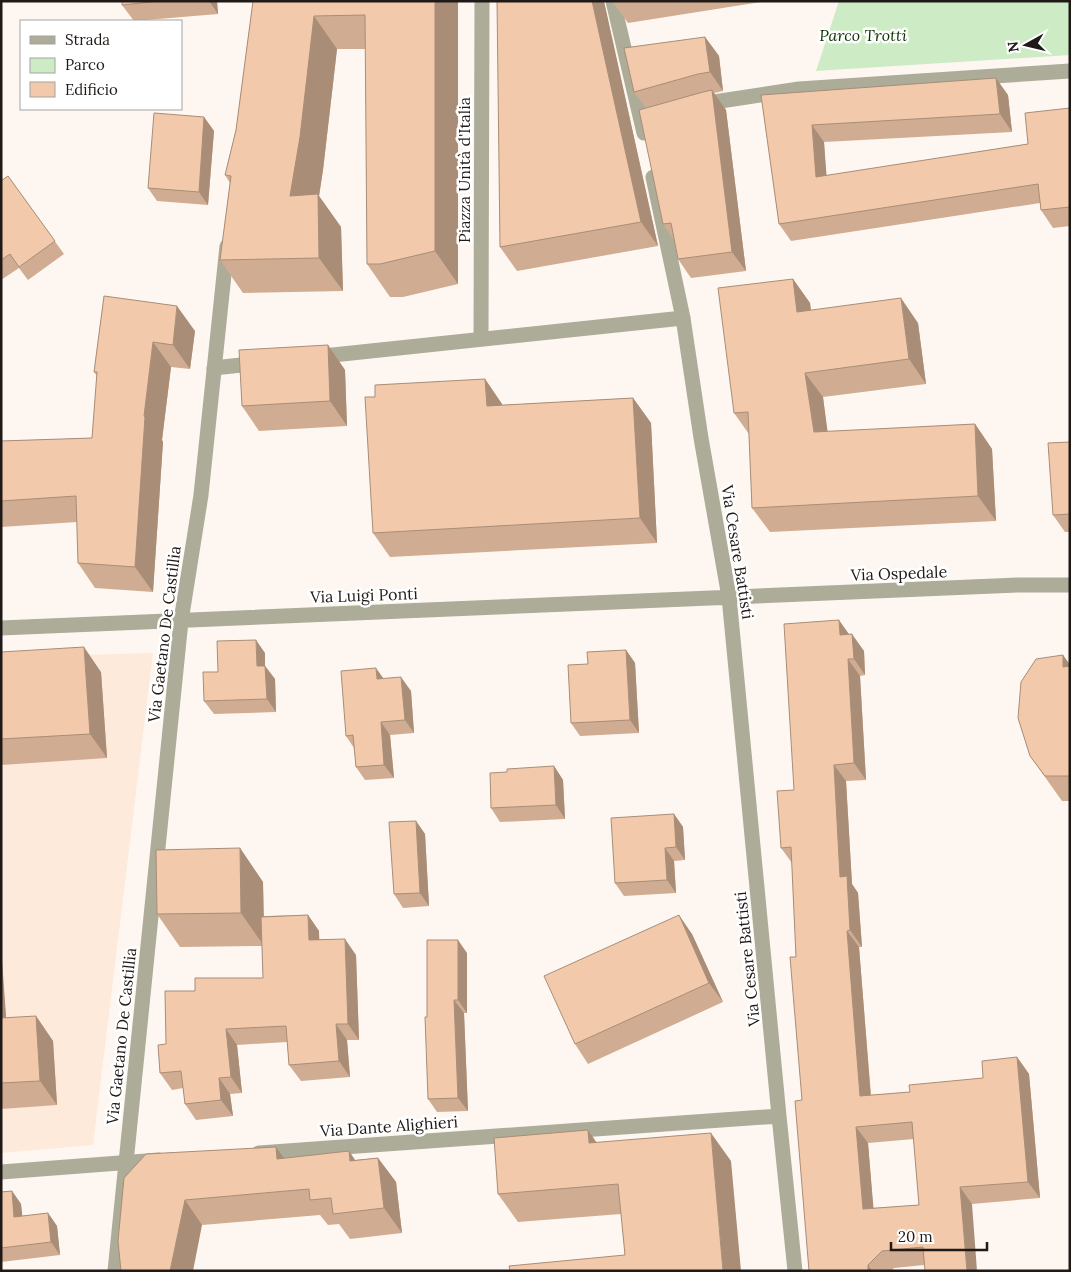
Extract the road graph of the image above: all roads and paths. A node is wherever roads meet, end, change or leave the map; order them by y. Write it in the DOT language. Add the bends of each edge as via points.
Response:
graph roads {
  1 [pos="482,1"];
  2 [pos="612,1"];
  3 [pos="1070,71"];
  4 [pos="687,110"];
  5 [pos="660,118"];
  6 [pos="641,123"];
  7 [pos="646,142"];
  8 [pos="650,162"];
  9 [pos="229,231"];
  10 [pos="683,318"];
  11 [pos="481,339"];
  12 [pos="303,358"];
  13 [pos="273,361"];
  14 [pos="214,368"];
  15 [pos="1070,584"];
  16 [pos="729,597"];
  17 [pos="180,621"];
  18 [pos="1,628"];
  19 [pos="779,1116"];
  20 [pos="244,1154"];
  21 [pos="175,1159"];
  22 [pos="125,1162"];
  23 [pos="1,1172"];
  24 [pos="115,1271"];
  25 [pos="795,1271"];
  1 -- 11 [label="street, Piazza Unità d'Italia"];
  2 -- 6 [label="street"];
  3 -- 4 [label="street" via="799,89 714,102"];
  5 -- 6 [label="street"];
  6 -- 7 [label="street"];
  8 -- 10 [label="street, Via Cesare Battisti"];
  9 -- 14 [label="street, Via Gaetano De Castillia"];
  10 -- 11 [label="street"];
  10 -- 16 [label="street, Via Cesare Battisti"];
  11 -- 12 [label="street"];
  13 -- 14 [label="street"];
  14 -- 17 [label="street, Via Gaetano De Castillia" via="201,495"];
  15 -- 16 [label="street, Via Ospedale"];
  16 -- 17 [label="street, Via Luigi Ponti"];
  16 -- 19 [label="street, Via Cesare Battisti"];
  17 -- 18 [label="street, Via Luigi Ponti"];
  17 -- 22 [label="street, Via Gaetano De Castillia"];
  19 -- 20 [label="street, Via Dante Alighieri"];
  19 -- 25 [label="street, Via Cesare Battisti"];
  21 -- 22 [label="street"];
  22 -- 23 [label="street"];
  22 -- 24 [label="street, Via Gaetano De Castillia"];
}
